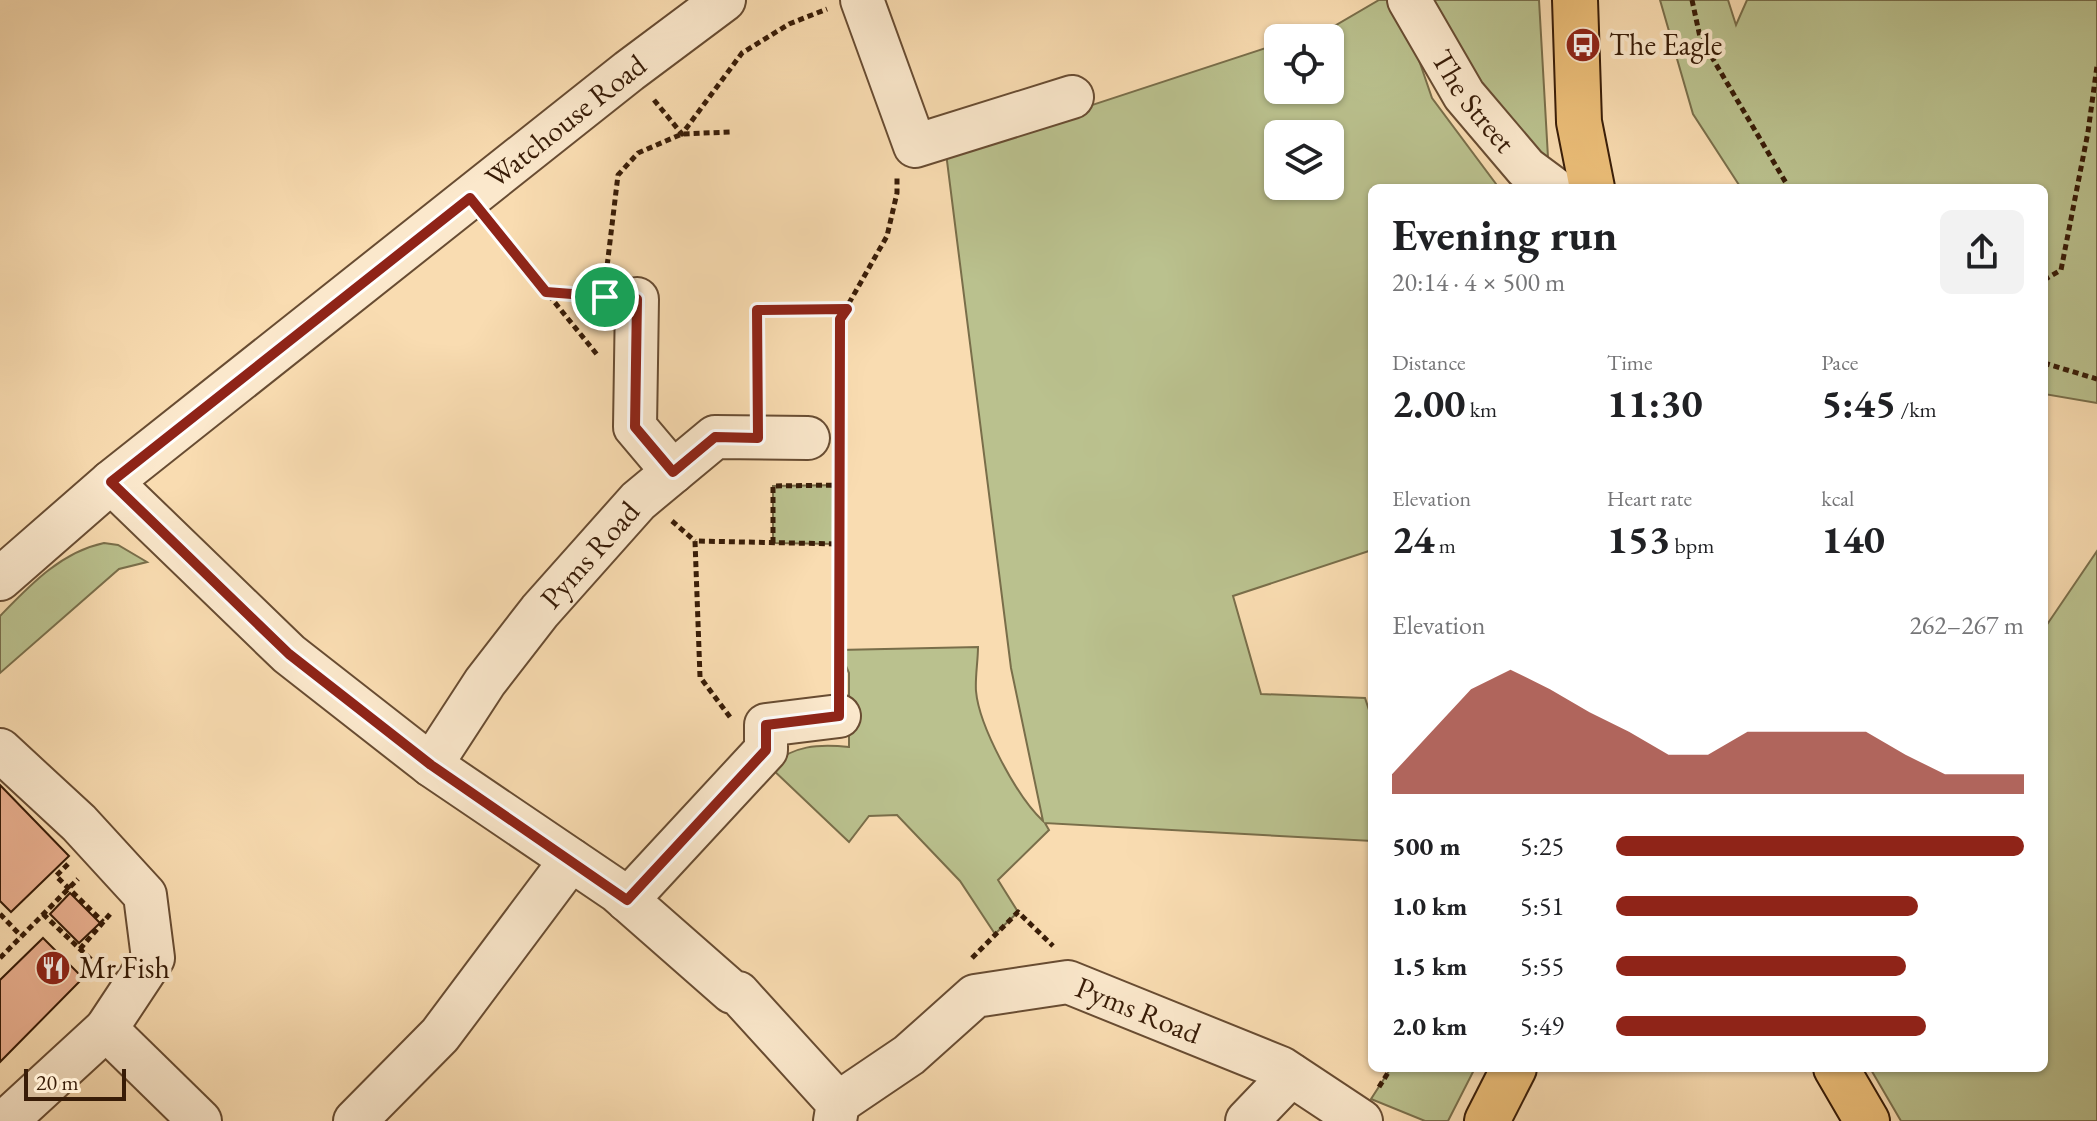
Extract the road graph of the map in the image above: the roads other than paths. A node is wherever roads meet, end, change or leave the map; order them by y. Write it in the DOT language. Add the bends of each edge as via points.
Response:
graph roads {
  1 [pos="724,0"];
  2 [pos="1409,0"];
  3 [pos="1575,0"];
  4 [pos="849,3"];
  5 [pos="1072,97"];
  6 [pos="1548,184"];
  7 [pos="1591,184"];
  8 [pos="637,299"];
  9 [pos="825,439"];
  10 [pos="673,472"];
  11 [pos="111,482"];
  12 [pos="0,579"];
  13 [pos="839,716"];
  14 [pos="0,750"];
  15 [pos="431,765"];
  16 [pos="571,860"];
  17 [pos="627,900"];
  18 [pos="106,1029"];
  19 [pos="1512,1072"];
  20 [pos="1838,1072"];
  21 [pos="1291,1075"];
  22 [pos="837,1112"];
  23 [pos="6,1121"];
  24 [pos="200,1121"];
  25 [pos="355,1121"];
  26 [pos="1247,1121"];
  27 [pos="1361,1121"];
  28 [pos="1487,1121"];
  29 [pos="1867,1121"];
  1 -- 11 [label="street, Watchouse Road"];
  2 -- 6 [label="street, The Street" via="1464,95 1526,168"];
  3 -- 7 [label="main road" via="1579,122"];
  4 -- 5 [label="street" via="915,146"];
  8 -- 10 [label="street" via="635,427"];
  9 -- 10 [label="street, Pyms Road" via="715,437"];
  10 -- 15 [label="street, Pyms Road" via="638,501 540,611"];
  11 -- 12 [label="street, Watchouse Road"];
  11 -- 15 [label="street, Pyms Road" via="289,654"];
  13 -- 17 [label="street" via="750,724 766,750"];
  14 -- 18 [label="street" via="79,823 90,855 145,895 153,958"];
  15 -- 16 [label="street, Pyms Road"];
  16 -- 17 [label="street, Pyms Road"];
  16 -- 25 [label="street" via="440,1035"];
  17 -- 22 [label="street, Pyms Road" via="738,993"];
  18 -- 23 [label="street"];
  18 -- 24 [label="street"];
  19 -- 28 [label="main road"];
  20 -- 29 [label="main road"];
  21 -- 22 [label="street, Pyms Road" via="1068,982 975,996"];
  21 -- 26 [label="street"];
  21 -- 27 [label="street, Pyms Road"];
}
